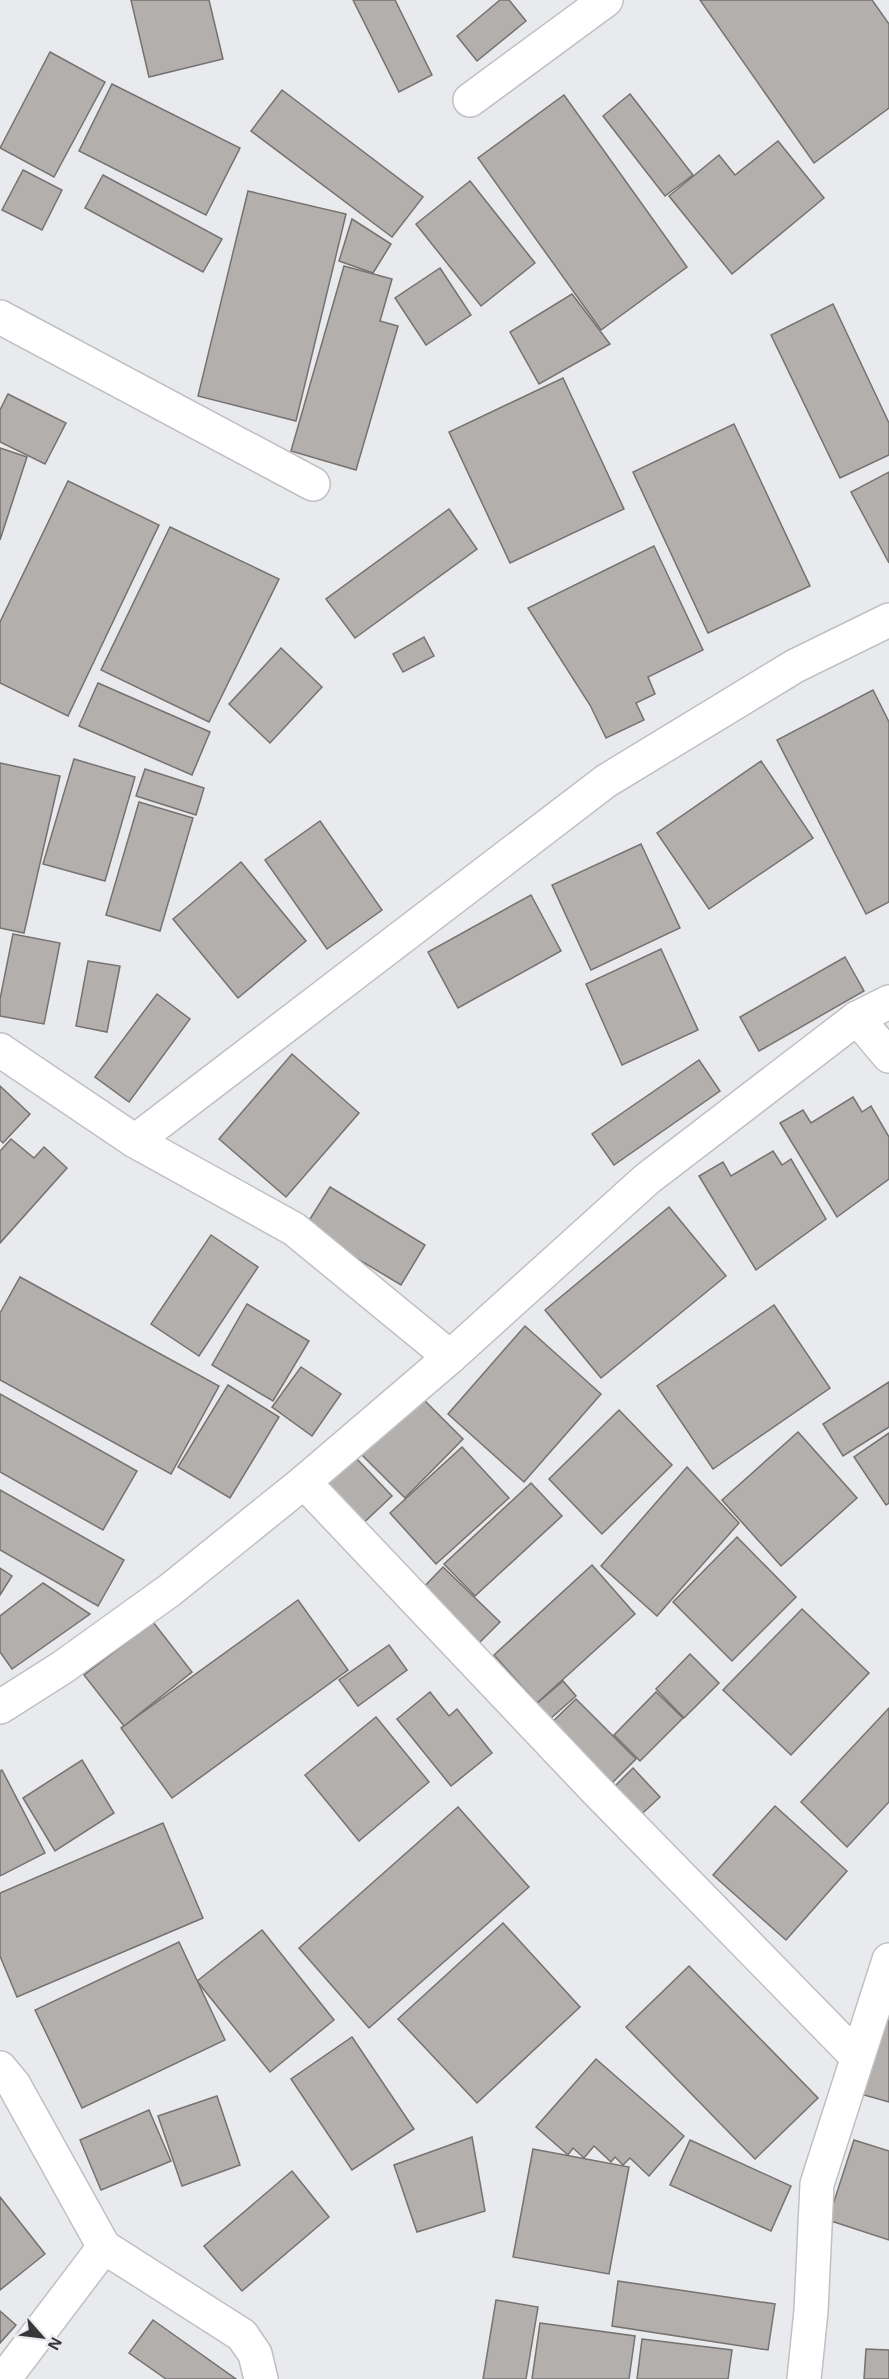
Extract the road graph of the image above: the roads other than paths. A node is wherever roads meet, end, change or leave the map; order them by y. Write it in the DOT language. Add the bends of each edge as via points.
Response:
graph roads {
  1 [pos="606,0"];
  2 [pos="470,100"];
  3 [pos="0,317"];
  4 [pos="313,484"];
  5 [pos="889,620"];
  6 [pos="889,1002"];
  7 [pos="857,1018"];
  8 [pos="0,1050"];
  9 [pos="889,1056"];
  10 [pos="135,1141"];
  11 [pos="450,1357"];
  12 [pos="303,1482"];
  13 [pos="0,1707"];
  14 [pos="889,1960"];
  15 [pos="858,2057"];
  16 [pos="0,2068"];
  17 [pos="104,2247"];
  18 [pos="4,2379"];
  19 [pos="261,2379"];
  20 [pos="804,2379"];
  1 -- 2 [label="street"];
  3 -- 4 [label="street"];
  5 -- 10 [label="street" via="795,666 606,781"];
  6 -- 7 [label="street"];
  7 -- 9 [label="street"];
  7 -- 11 [label="street" via="647,1179"];
  8 -- 10 [label="street"];
  10 -- 11 [label="street" via="294,1229"];
  11 -- 12 [label="street"];
  12 -- 13 [label="street" via="170,1590"];
  12 -- 15 [label="street" via="595,1789"];
  14 -- 15 [label="street"];
  15 -- 20 [label="street" via="817,2184"];
  16 -- 17 [label="street" via="14,2085"];
  17 -- 18 [label="street"];
  17 -- 19 [label="street" via="242,2335 255,2354"];
}
